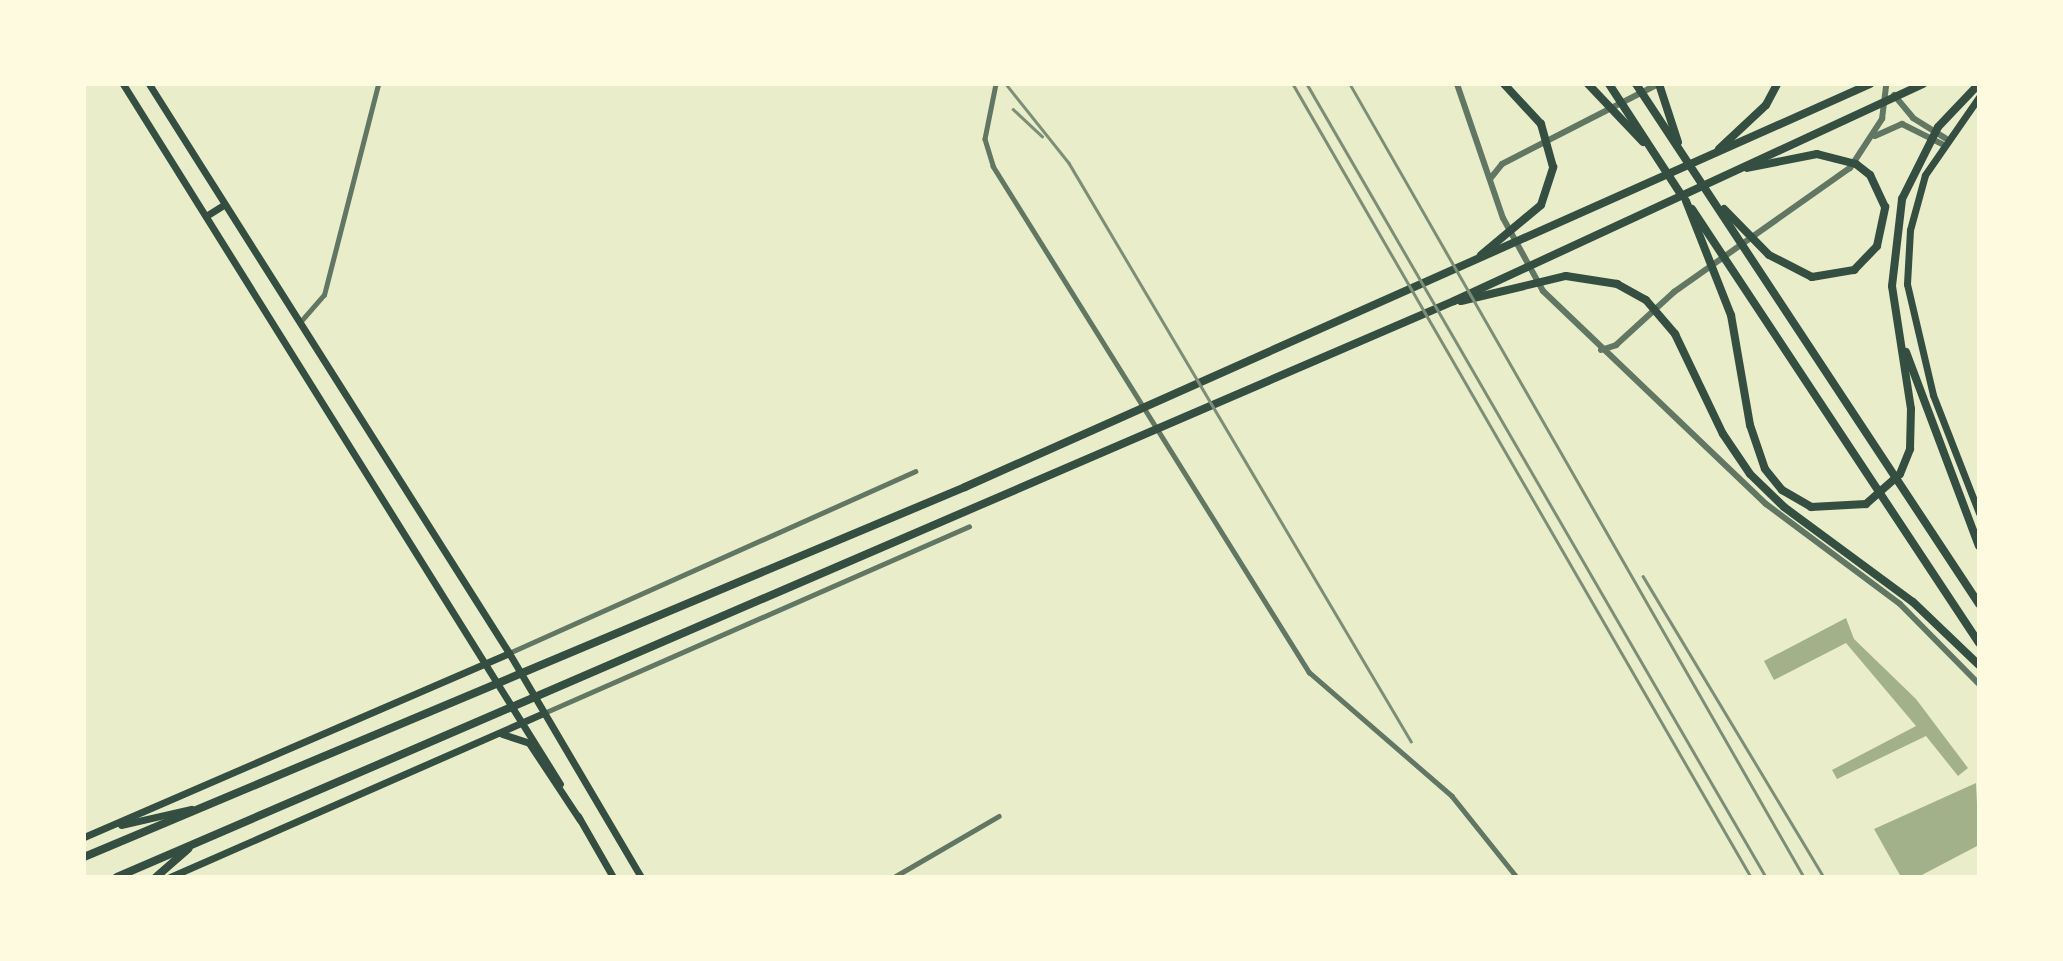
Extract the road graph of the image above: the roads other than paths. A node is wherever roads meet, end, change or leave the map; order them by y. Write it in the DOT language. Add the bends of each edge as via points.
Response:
graph roads {
  1 [pos="123,84"];
  2 [pos="149,84"];
  3 [pos="378,84"];
  4 [pos="996,84"];
  5 [pos="1457,84"];
  6 [pos="1504,84"];
  7 [pos="1588,84"];
  8 [pos="1609,84"];
  9 [pos="1636,84"];
  10 [pos="1659,84"];
  11 [pos="1777,84"];
  12 [pos="1870,84"];
  13 [pos="1923,84"];
  14 [pos="1979,84"];
  15 [pos="1887,85"];
  16 [pos="1979,97"];
  17 [pos="1874,137"];
  18 [pos="1944,141"];
  19 [pos="1653,151"];
  20 [pos="1681,151"];
  21 [pos="1712,156"];
  22 [pos="1714,178"];
  23 [pos="1490,179"];
  24 [pos="1710,195"];
  25 [pos="1686,201"];
  26 [pos="225,204"];
  27 [pos="206,216"];
  28 [pos="1470,263"];
  29 [pos="1454,301"];
  30 [pos="302,320"];
  31 [pos="1899,337"];
  32 [pos="1601,349"];
  33 [pos="915,471"];
  34 [pos="1979,490"];
  35 [pos="1970,495"];
  36 [pos="1979,513"];
  37 [pos="970,526"];
  38 [pos="1979,546"];
  39 [pos="1979,604"];
  40 [pos="1979,643"];
  41 [pos="509,653"];
  42 [pos="489,662"];
  43 [pos="1979,665"];
  44 [pos="1979,684"];
  45 [pos="543,713"];
  46 [pos="524,721"];
  47 [pos="494,735"];
  48 [pos="192,809"];
  49 [pos="999,816"];
  50 [pos="580,820"];
  51 [pos="106,828"];
  52 [pos="84,837"];
  53 [pos="196,842"];
  54 [pos="84,857"];
  55 [pos="117,877"];
  56 [pos="156,877"];
  57 [pos="170,877"];
  58 [pos="613,877"];
  59 [pos="641,877"];
  60 [pos="894,877"];
  61 [pos="1517,877"];
  1 -- 27 [label="main road"];
  2 -- 26 [label="main road"];
  3 -- 30 [label="street" via="324,295"];
  4 -- 61 [label="street" via="985,139 993,166 1309,672 1452,796"];
  5 -- 23 [label="street"];
  6 -- 28 [label="highway" via="1546,133 1552,180 1531,216"];
  7 -- 19 [label="highway"];
  8 -- 19 [label="highway"];
  9 -- 20 [label="highway"];
  10 -- 20 [label="highway"];
  10 -- 23 [label="street" via="1502,164"];
  11 -- 21 [label="highway" via="1766,105"];
  12 -- 21 [label="highway"];
  13 -- 22 [label="highway"];
  14 -- 31 [label="highway" via="1938,127 1902,199 1892,274"];
  15 -- 17 [label="street"];
  15 -- 18 [label="street" via="1907,113"];
  16 -- 18 [label="main road"];
  17 -- 18 [label="street" via="1902,124"];
  17 -- 32 [label="street" via="1850,168 1674,292 1616,345"];
  18 -- 35 [label="main road" via="1912,218 1907,284 1934,395"];
  19 -- 25 [label="highway"];
  20 -- 24 [label="highway"];
  21 -- 28 [label="highway"];
  22 -- 24 [label="highway" via="1783,158 1829,154 1870,175 1885,207 1884,229 1854,270 1812,277 1769,255"];
  22 -- 29 [label="highway"];
  23 -- 32 [label="street" via="1543,291"];
  24 -- 39 [label="highway"];
  25 -- 31 [label="highway" via="1731,315 1758,454 1791,497 1818,509 1853,508 1880,496 1900,474 1911,422"];
  25 -- 40 [label="highway"];
  26 -- 27 [label="main road"];
  26 -- 30 [label="main road"];
  27 -- 42 [label="main road"];
  28 -- 48 [label="highway" via="965,487"];
  29 -- 43 [label="highway" via="1566,276 1633,292 1675,334 1723,434 1750,474 1913,602"];
  29 -- 53 [label="highway" via="980,510"];
  30 -- 41 [label="main road"];
  31 -- 38 [label="highway"];
  32 -- 44 [label="street" via="1766,504 1926,625"];
  33 -- 41 [label="street"];
  34 -- 35 [label="street"];
  35 -- 36 [label="main road"];
  37 -- 45 [label="street"];
  41 -- 42 [label="main road"];
  41 -- 45 [label="main road"];
  42 -- 46 [label="main road"];
  42 -- 51 [label="main road"];
  45 -- 46 [label="main road"];
  45 -- 59 [label="main road"];
  46 -- 47 [label="main road"];
  46 -- 50 [label="main road"];
  47 -- 50 [label="main road" via="523,736"];
  47 -- 57 [label="main road"];
  48 -- 51 [label="main road"];
  48 -- 54 [label="highway"];
  49 -- 60 [label="street"];
  50 -- 58 [label="main road"];
  51 -- 52 [label="main road"];
  53 -- 55 [label="highway"];
  53 -- 56 [label="highway"];
}
